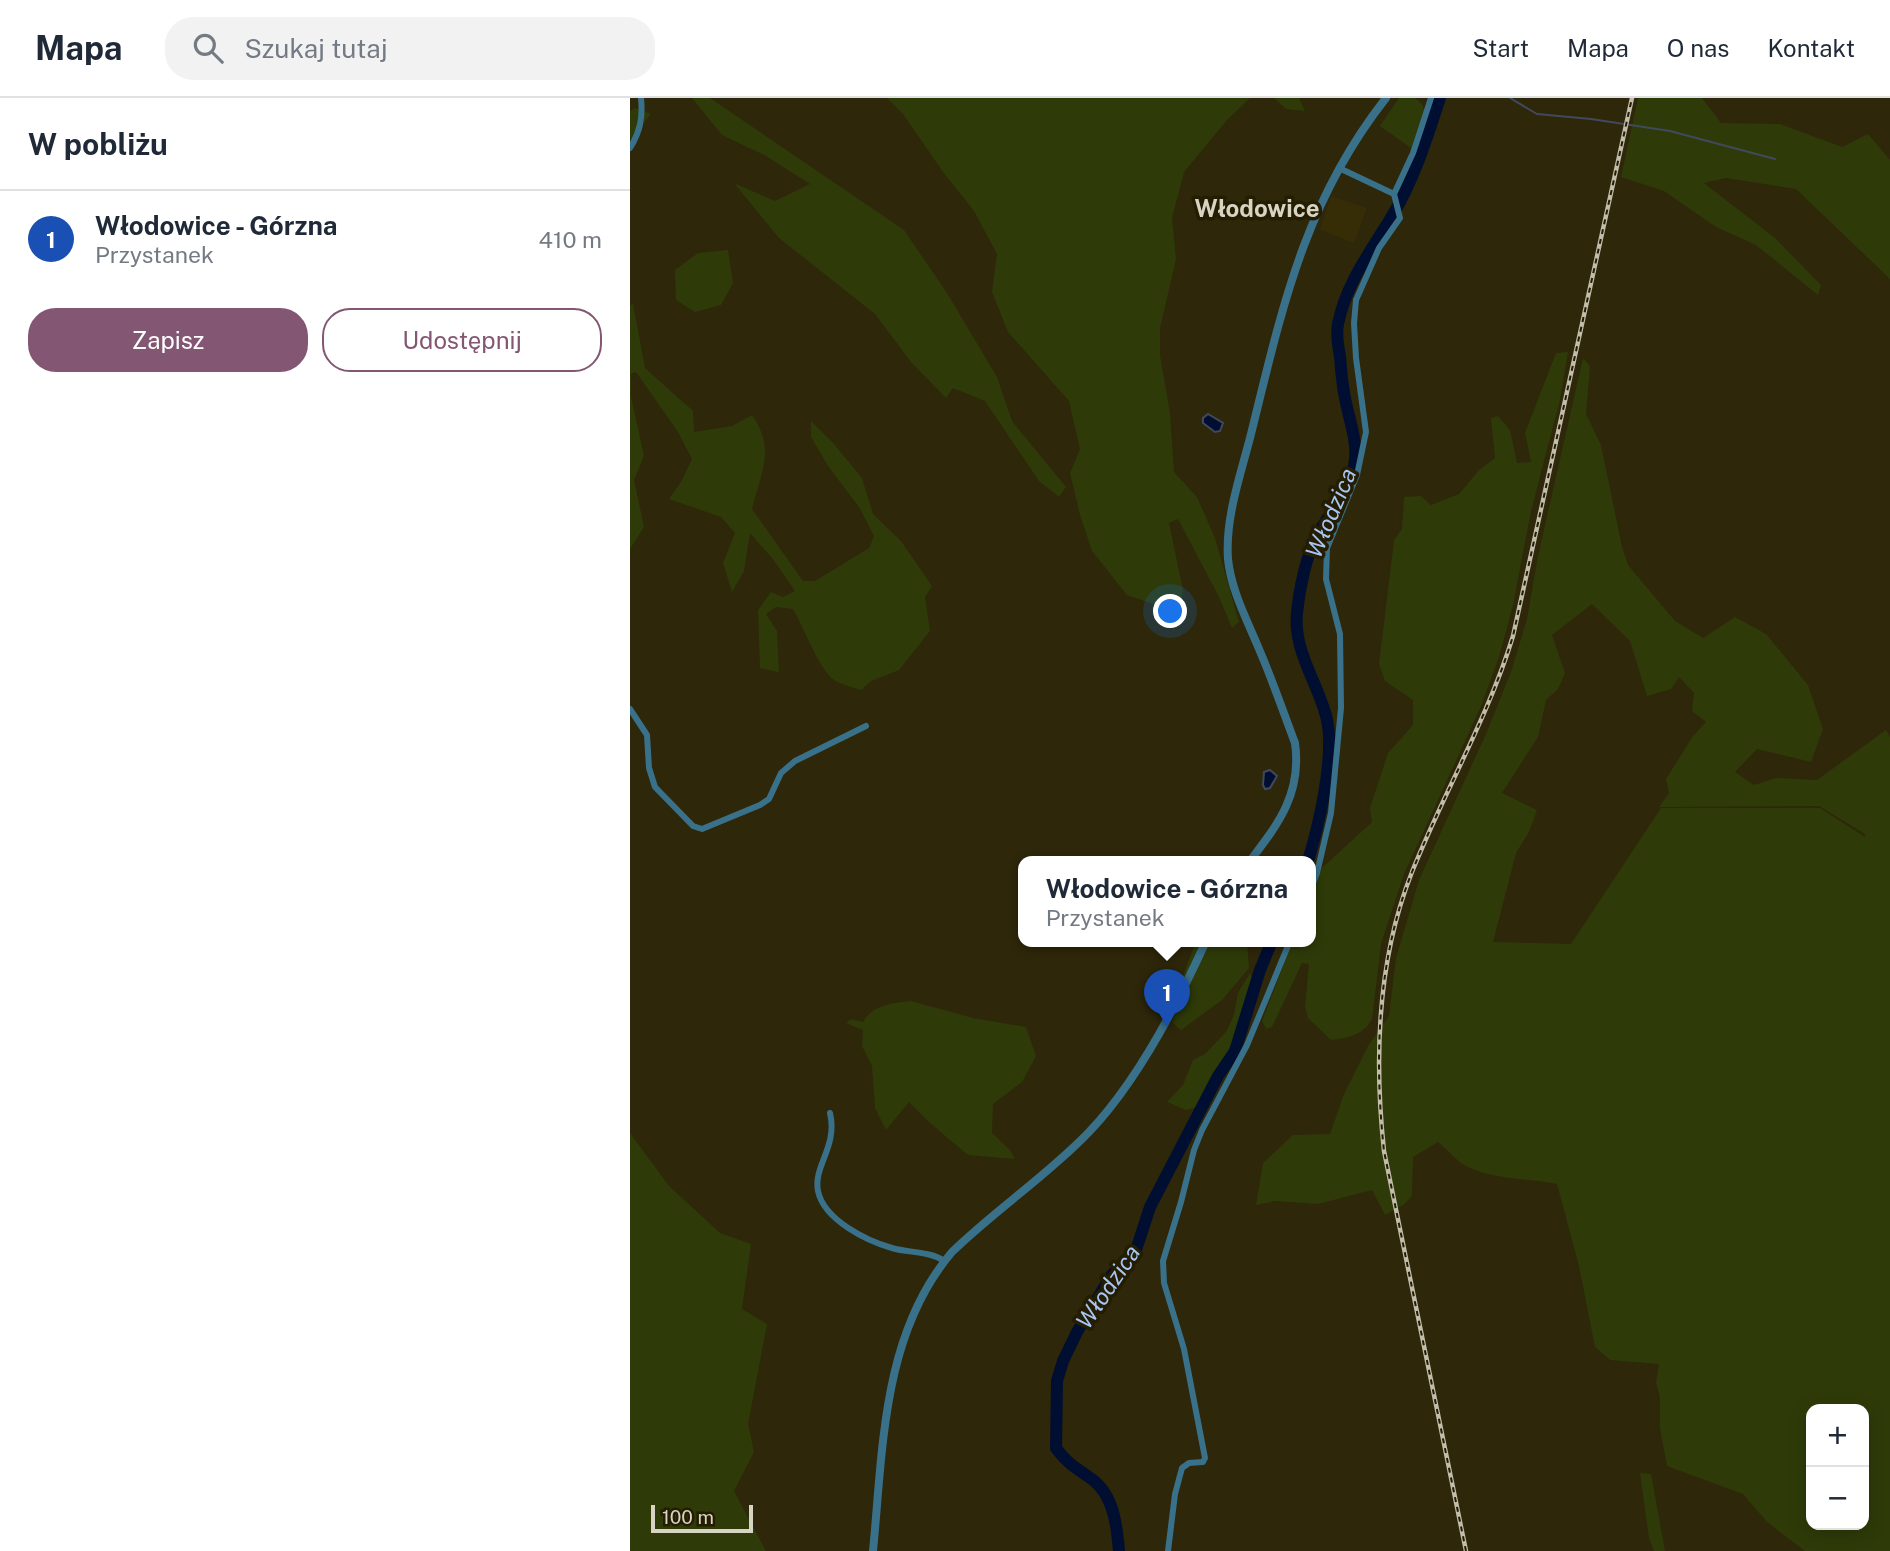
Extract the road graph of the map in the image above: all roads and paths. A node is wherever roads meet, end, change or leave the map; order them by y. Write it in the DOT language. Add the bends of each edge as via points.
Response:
graph roads {
  1 [pos="641,98"];
  2 [pos="1386,98"];
  3 [pos="1427,99"];
  4 [pos="630,148"];
  5 [pos="1339,168"];
  6 [pos="1395,197"];
  7 [pos="630,709"];
  8 [pos="866,726"];
  9 [pos="1254,856"];
  10 [pos="1316,876"];
  11 [pos="1203,947"];
  12 [pos="1288,947"];
  13 [pos="830,1113"];
  14 [pos="944,1261"];
  15 [pos="873,1551"];
  16 [pos="1168,1551"];
  1 -- 4 [label="street" via="643,115"];
  2 -- 5 [label="street"];
  3 -- 6 [label="street"];
  5 -- 6 [label="street"];
  5 -- 9 [label="street" via="1292,275 1229,531 1234,588 1297,755 1286,807"];
  6 -- 10 [label="street" via="1401,218 1379,248 1356,300 1364,448 1326,548 1326,579 1340,634 1341,708 1331,813"];
  7 -- 8 [label="street" via="647,735 655,788 693,826 702,829 760,806 769,799 781,773 795,761"];
  11 -- 14 [label="street" via="1120,1097 1088,1133"];
  12 -- 16 [label="street" via="1247,1045 1202,1130 1164,1251 1162,1271 1184,1349 1205,1458 1182,1468"];
  13 -- 14 [label="street" via="833,1133 818,1194 831,1213 868,1239"];
  14 -- 15 [label="street" via="922,1299 893,1373"];
}
